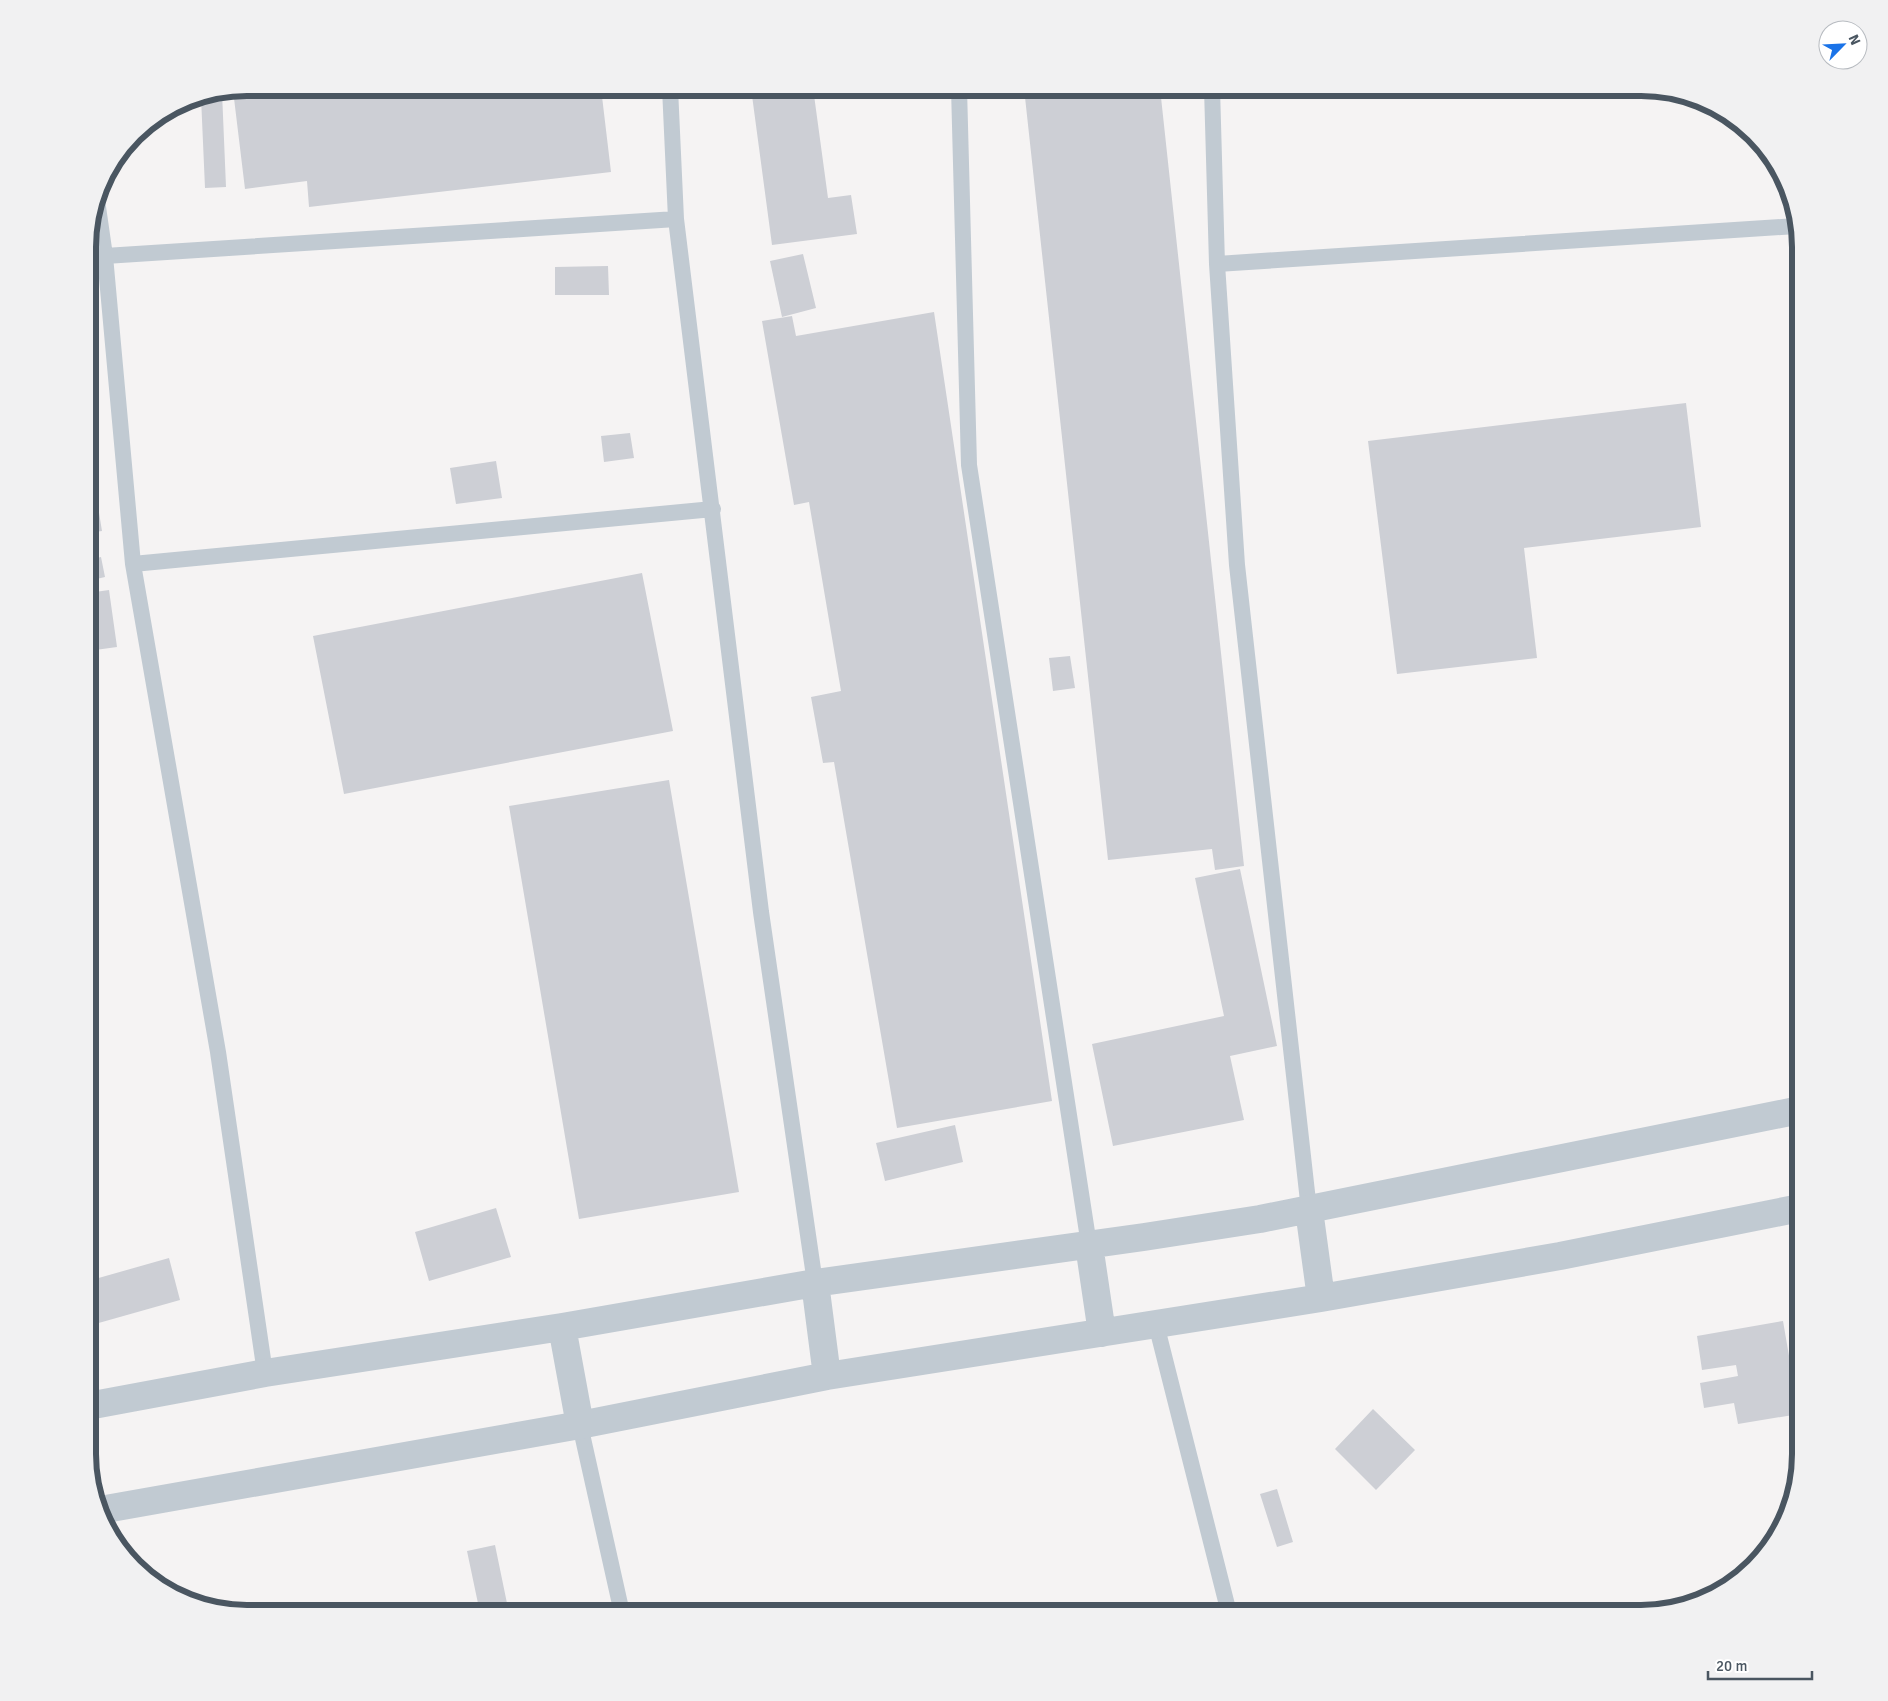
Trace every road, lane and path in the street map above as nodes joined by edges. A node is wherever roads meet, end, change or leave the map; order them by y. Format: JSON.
{"nodes":[{"id":1,"x":670,"y":96,"type":"edge"},
{"id":2,"x":960,"y":96,"type":"edge"},
{"id":3,"x":1212,"y":96,"type":"edge"},
{"id":4,"x":100,"y":215,"type":"edge"},
{"id":5,"x":676,"y":219,"type":"junction"},
{"id":6,"x":1790,"y":226,"type":"edge"},
{"id":7,"x":105,"y":256,"type":"junction"},
{"id":8,"x":1217,"y":264,"type":"junction"},
{"id":9,"x":713,"y":508,"type":"junction"},
{"id":10,"x":133,"y":564,"type":"junction"},
{"id":11,"x":1792,"y":1112,"type":"edge"},
{"id":12,"x":1309,"y":1210,"type":"junction"},
{"id":13,"x":1792,"y":1210,"type":"edge"},
{"id":14,"x":1089,"y":1245,"type":"junction"},
{"id":15,"x":815,"y":1282,"type":"junction"},
{"id":16,"x":1321,"y":1298,"type":"junction"},
{"id":17,"x":1156,"y":1324,"type":"junction"},
{"id":18,"x":562,"y":1327,"type":"junction"},
{"id":19,"x":1102,"y":1333,"type":"junction"},
{"id":20,"x":265,"y":1373,"type":"junction"},
{"id":21,"x":827,"y":1376,"type":"junction"},
{"id":22,"x":97,"y":1404,"type":"edge"},
{"id":23,"x":580,"y":1425,"type":"junction"},
{"id":24,"x":107,"y":1509,"type":"edge"},
{"id":25,"x":620,"y":1605,"type":"edge"},
{"id":26,"x":1227,"y":1605,"type":"edge"}],
"edges":[{"from":1,"to":5,"type":"lane"},
{"from":2,"to":14,"type":"lane"},
{"from":3,"to":8,"type":"lane"},
{"from":4,"to":7,"type":"lane"},
{"from":5,"to":7,"type":"lane"},
{"from":5,"to":9,"type":"lane"},
{"from":6,"to":8,"type":"lane"},
{"from":7,"to":10,"type":"lane"},
{"from":8,"to":12,"type":"lane"},
{"from":9,"to":10,"type":"lane"},
{"from":9,"to":15,"type":"lane"},
{"from":10,"to":20,"type":"lane"},
{"from":11,"to":12,"type":"street"},
{"from":12,"to":14,"type":"street"},
{"from":12,"to":16,"type":"street"},
{"from":13,"to":16,"type":"street"},
{"from":14,"to":15,"type":"street"},
{"from":14,"to":19,"type":"street"},
{"from":15,"to":18,"type":"street"},
{"from":15,"to":21,"type":"street"},
{"from":16,"to":17,"type":"street"},
{"from":17,"to":19,"type":"street"},
{"from":17,"to":26,"type":"lane"},
{"from":18,"to":20,"type":"street"},
{"from":18,"to":23,"type":"street"},
{"from":19,"to":21,"type":"street"},
{"from":20,"to":22,"type":"street"},
{"from":21,"to":23,"type":"street"},
{"from":23,"to":24,"type":"street"},
{"from":23,"to":25,"type":"lane"}]}
